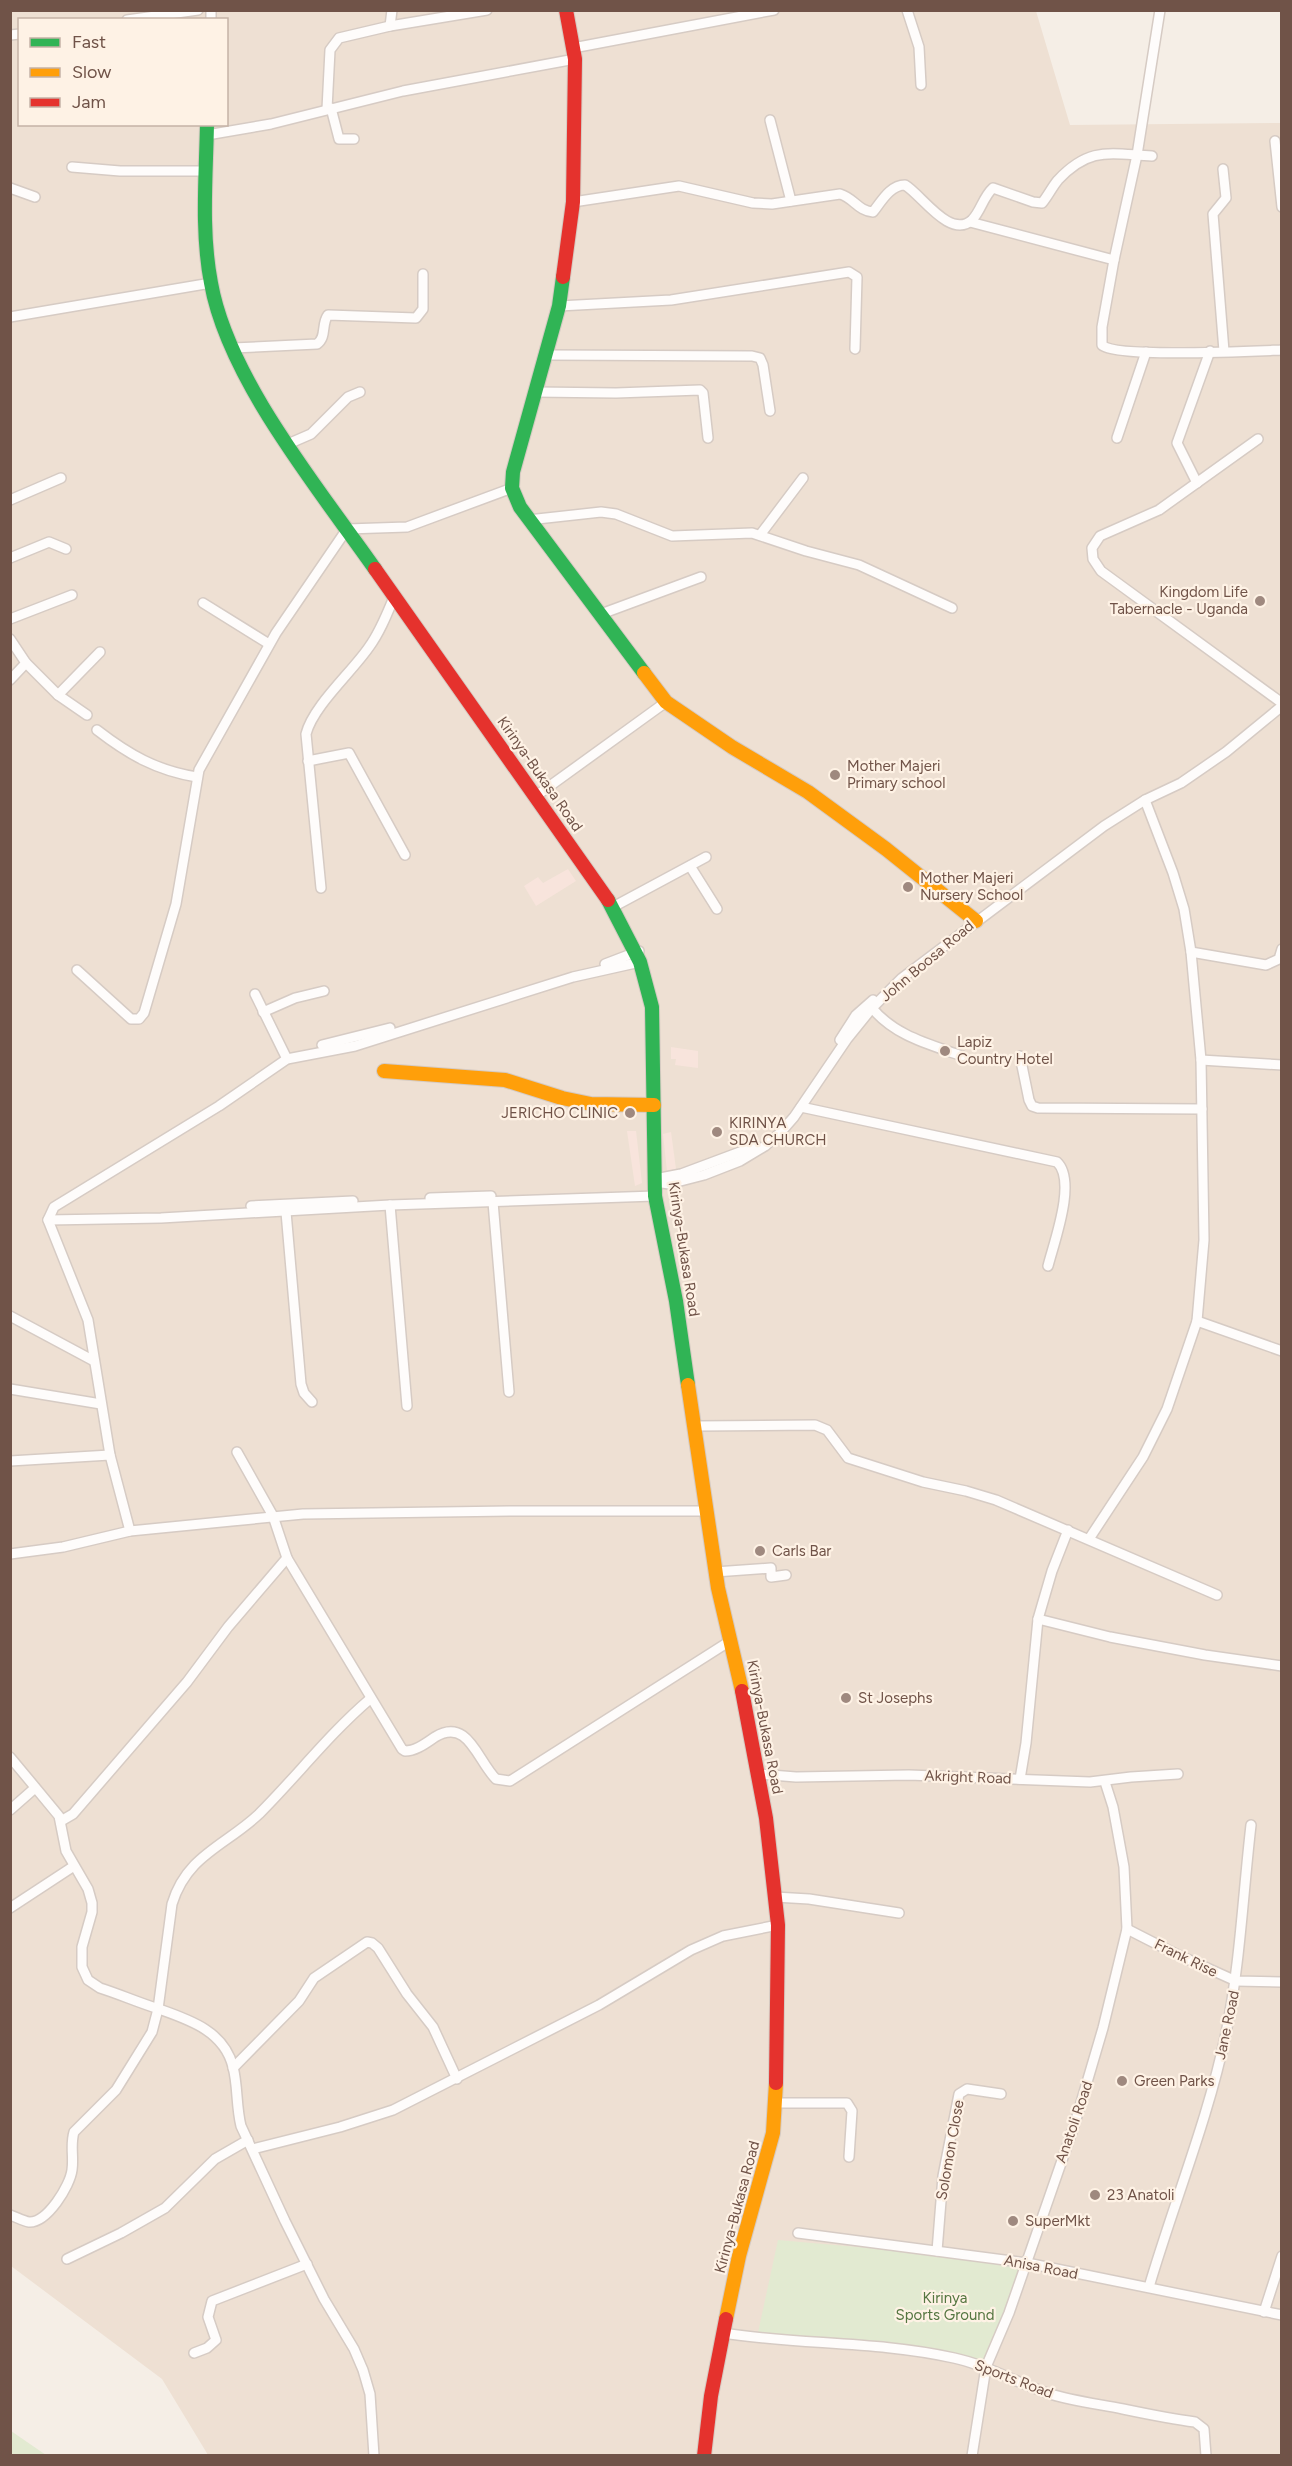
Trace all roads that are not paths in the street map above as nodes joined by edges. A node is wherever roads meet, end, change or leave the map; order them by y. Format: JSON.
{"nodes":[{"id":1,"x":198,"y":10,"type":"edge"},
{"id":2,"x":392,"y":10,"type":"edge"},
{"id":3,"x":487,"y":10,"type":"edge"},
{"id":4,"x":566,"y":10,"type":"edge"},
{"id":5,"x":774,"y":10,"type":"edge"},
{"id":6,"x":907,"y":10,"type":"edge"},
{"id":7,"x":1160,"y":10,"type":"edge"},
{"id":8,"x":141,"y":18,"type":"edge"},
{"id":9,"x":390,"y":26,"type":"junction"},
{"id":10,"x":574,"y":53,"type":"junction"},
{"id":11,"x":921,"y":85,"type":"dead end"},
{"id":12,"x":329,"y":108,"type":"junction"},
{"id":13,"x":770,"y":120,"type":"dead end"},
{"id":14,"x":207,"y":130,"type":"edge"},
{"id":15,"x":354,"y":140,"type":"dead end"},
{"id":16,"x":1275,"y":141,"type":"dead end"},
{"id":17,"x":1137,"y":155,"type":"junction"},
{"id":18,"x":1152,"y":156,"type":"dead end"},
{"id":19,"x":72,"y":167,"type":"dead end"},
{"id":20,"x":1223,"y":169,"type":"dead end"},
{"id":21,"x":207,"y":171,"type":"junction"},
{"id":22,"x":10,"y":188,"type":"edge"},
{"id":23,"x":35,"y":197,"type":"dead end"},
{"id":24,"x":791,"y":201,"type":"junction"},
{"id":25,"x":573,"y":202,"type":"junction"},
{"id":26,"x":1281,"y":207,"type":"edge"},
{"id":27,"x":969,"y":222,"type":"junction"},
{"id":28,"x":1114,"y":260,"type":"junction"},
{"id":29,"x":423,"y":274,"type":"dead end"},
{"id":30,"x":211,"y":283,"type":"junction"},
{"id":31,"x":559,"y":306,"type":"junction"},
{"id":32,"x":10,"y":317,"type":"edge"},
{"id":33,"x":233,"y":348,"type":"junction"},
{"id":34,"x":855,"y":350,"type":"dead end"},
{"id":35,"x":1281,"y":350,"type":"edge"},
{"id":36,"x":1210,"y":351,"type":"junction"},
{"id":37,"x":1224,"y":351,"type":"junction"},
{"id":38,"x":1146,"y":352,"type":"junction"},
{"id":39,"x":546,"y":355,"type":"junction"},
{"id":40,"x":360,"y":392,"type":"dead end"},
{"id":41,"x":535,"y":392,"type":"junction"},
{"id":42,"x":770,"y":411,"type":"dead end"},
{"id":43,"x":708,"y":438,"type":"dead end"},
{"id":44,"x":1117,"y":438,"type":"dead end"},
{"id":45,"x":1258,"y":439,"type":"dead end"},
{"id":46,"x":288,"y":444,"type":"junction"},
{"id":47,"x":61,"y":478,"type":"dead end"},
{"id":48,"x":803,"y":478,"type":"dead end"},
{"id":49,"x":1197,"y":483,"type":"junction"},
{"id":50,"x":512,"y":488,"type":"junction"},
{"id":51,"x":10,"y":500,"type":"edge"},
{"id":52,"x":528,"y":519,"type":"junction"},
{"id":53,"x":347,"y":529,"type":"junction"},
{"id":54,"x":760,"y":535,"type":"junction"},
{"id":55,"x":66,"y":549,"type":"dead end"},
{"id":56,"x":10,"y":558,"type":"edge"},
{"id":57,"x":701,"y":577,"type":"dead end"},
{"id":58,"x":72,"y":595,"type":"dead end"},
{"id":59,"x":394,"y":597,"type":"junction"},
{"id":60,"x":203,"y":603,"type":"dead end"},
{"id":61,"x":952,"y":608,"type":"dead end"},
{"id":62,"x":601,"y":614,"type":"junction"},
{"id":63,"x":10,"y":619,"type":"edge"},
{"id":64,"x":10,"y":639,"type":"edge"},
{"id":65,"x":269,"y":644,"type":"junction"},
{"id":66,"x":100,"y":651,"type":"dead end"},
{"id":67,"x":26,"y":663,"type":"junction"},
{"id":68,"x":10,"y":680,"type":"edge"},
{"id":69,"x":58,"y":694,"type":"junction"},
{"id":70,"x":666,"y":702,"type":"junction"},
{"id":71,"x":1281,"y":704,"type":"edge"},
{"id":72,"x":87,"y":715,"type":"dead end"},
{"id":73,"x":97,"y":730,"type":"dead end"},
{"id":74,"x":308,"y":761,"type":"junction"},
{"id":75,"x":197,"y":777,"type":"junction"},
{"id":76,"x":536,"y":796,"type":"junction"},
{"id":77,"x":1145,"y":800,"type":"junction"},
{"id":78,"x":405,"y":855,"type":"dead end"},
{"id":79,"x":706,"y":857,"type":"dead end"},
{"id":80,"x":690,"y":866,"type":"junction"},
{"id":81,"x":1025,"y":878,"type":"dead end"},
{"id":82,"x":321,"y":888,"type":"dead end"},
{"id":83,"x":613,"y":907,"type":"junction"},
{"id":84,"x":717,"y":909,"type":"dead end"},
{"id":85,"x":976,"y":921,"type":"junction"},
{"id":86,"x":1281,"y":949,"type":"edge"},
{"id":87,"x":1191,"y":951,"type":"junction"},
{"id":88,"x":640,"y":956,"type":"junction"},
{"id":89,"x":77,"y":970,"type":"dead end"},
{"id":90,"x":324,"y":991,"type":"dead end"},
{"id":91,"x":255,"y":994,"type":"dead end"},
{"id":92,"x":872,"y":1008,"type":"junction"},
{"id":93,"x":263,"y":1012,"type":"junction"},
{"id":94,"x":294,"y":1050,"type":"dead end"},
{"id":95,"x":962,"y":1056,"type":"dead end"},
{"id":96,"x":1020,"y":1056,"type":"dead end"},
{"id":97,"x":287,"y":1059,"type":"junction"},
{"id":98,"x":1201,"y":1060,"type":"junction"},
{"id":99,"x":1281,"y":1065,"type":"edge"},
{"id":100,"x":384,"y":1071,"type":"dead end"},
{"id":101,"x":654,"y":1105,"type":"junction"},
{"id":102,"x":801,"y":1107,"type":"junction"},
{"id":103,"x":1202,"y":1109,"type":"junction"},
{"id":104,"x":655,"y":1187,"type":"junction"},
{"id":105,"x":493,"y":1202,"type":"junction"},
{"id":106,"x":390,"y":1205,"type":"junction"},
{"id":107,"x":251,"y":1206,"type":"dead end"},
{"id":108,"x":286,"y":1212,"type":"junction"},
{"id":109,"x":48,"y":1220,"type":"junction"},
{"id":110,"x":1048,"y":1266,"type":"dead end"},
{"id":111,"x":10,"y":1316,"type":"edge"},
{"id":112,"x":1197,"y":1321,"type":"junction"},
{"id":113,"x":1281,"y":1351,"type":"edge"},
{"id":114,"x":94,"y":1361,"type":"junction"},
{"id":115,"x":10,"y":1389,"type":"edge"},
{"id":116,"x":508,"y":1392,"type":"dead end"},
{"id":117,"x":312,"y":1402,"type":"dead end"},
{"id":118,"x":101,"y":1404,"type":"junction"},
{"id":119,"x":406,"y":1406,"type":"dead end"},
{"id":120,"x":695,"y":1426,"type":"junction"},
{"id":121,"x":237,"y":1452,"type":"dead end"},
{"id":122,"x":110,"y":1455,"type":"junction"},
{"id":123,"x":10,"y":1461,"type":"edge"},
{"id":124,"x":705,"y":1511,"type":"junction"},
{"id":125,"x":273,"y":1516,"type":"junction"},
{"id":126,"x":1068,"y":1530,"type":"junction"},
{"id":127,"x":130,"y":1531,"type":"junction"},
{"id":128,"x":1089,"y":1539,"type":"junction"},
{"id":129,"x":10,"y":1554,"type":"edge"},
{"id":130,"x":287,"y":1558,"type":"junction"},
{"id":131,"x":715,"y":1572,"type":"junction"},
{"id":132,"x":786,"y":1575,"type":"dead end"},
{"id":133,"x":1217,"y":1595,"type":"dead end"},
{"id":134,"x":1038,"y":1618,"type":"junction"},
{"id":135,"x":730,"y":1641,"type":"junction"},
{"id":136,"x":1281,"y":1666,"type":"edge"},
{"id":137,"x":370,"y":1699,"type":"junction"},
{"id":138,"x":10,"y":1757,"type":"edge"},
{"id":139,"x":758,"y":1774,"type":"junction"},
{"id":140,"x":1178,"y":1774,"type":"dead end"},
{"id":141,"x":1020,"y":1779,"type":"junction"},
{"id":142,"x":1105,"y":1782,"type":"junction"},
{"id":143,"x":35,"y":1788,"type":"junction"},
{"id":144,"x":10,"y":1810,"type":"edge"},
{"id":145,"x":61,"y":1821,"type":"junction"},
{"id":146,"x":1251,"y":1825,"type":"dead end"},
{"id":147,"x":74,"y":1866,"type":"junction"},
{"id":148,"x":775,"y":1897,"type":"junction"},
{"id":149,"x":10,"y":1908,"type":"edge"},
{"id":150,"x":899,"y":1913,"type":"dead end"},
{"id":151,"x":778,"y":1924,"type":"junction"},
{"id":152,"x":1127,"y":1929,"type":"junction"},
{"id":153,"x":1236,"y":1982,"type":"junction"},
{"id":154,"x":1281,"y":1982,"type":"edge"},
{"id":155,"x":158,"y":2009,"type":"junction"},
{"id":156,"x":233,"y":2068,"type":"junction"},
{"id":157,"x":457,"y":2079,"type":"junction"},
{"id":158,"x":1001,"y":2094,"type":"dead end"},
{"id":159,"x":776,"y":2103,"type":"junction"},
{"id":160,"x":250,"y":2144,"type":"junction"},
{"id":161,"x":849,"y":2157,"type":"dead end"},
{"id":162,"x":10,"y":2215,"type":"edge"},
{"id":163,"x":798,"y":2232,"type":"dead end"},
{"id":164,"x":937,"y":2251,"type":"junction"},
{"id":165,"x":1281,"y":2256,"type":"edge"},
{"id":166,"x":67,"y":2259,"type":"dead end"},
{"id":167,"x":1027,"y":2263,"type":"junction"},
{"id":168,"x":307,"y":2264,"type":"junction"},
{"id":169,"x":1149,"y":2287,"type":"junction"},
{"id":170,"x":1264,"y":2313,"type":"junction"},
{"id":171,"x":1281,"y":2315,"type":"edge"},
{"id":172,"x":723,"y":2333,"type":"junction"},
{"id":173,"x":194,"y":2353,"type":"dead end"},
{"id":174,"x":986,"y":2367,"type":"junction"},
{"id":175,"x":374,"y":2456,"type":"edge"},
{"id":176,"x":704,"y":2456,"type":"edge"},
{"id":177,"x":972,"y":2456,"type":"edge"},
{"id":178,"x":1206,"y":2456,"type":"edge"}],
"edges":[{"from":1,"to":8,"type":"street"},
{"from":2,"to":9,"type":"street"},
{"from":3,"to":9,"type":"street"},
{"from":4,"to":10,"type":"street"},
{"from":5,"to":10,"type":"street"},
{"from":6,"to":11,"type":"street"},
{"from":7,"to":17,"type":"street"},
{"from":9,"to":12,"type":"street"},
{"from":10,"to":12,"type":"street"},
{"from":10,"to":25,"type":"street"},
{"from":12,"to":14,"type":"street"},
{"from":12,"to":15,"type":"street"},
{"from":13,"to":24,"type":"street"},
{"from":14,"to":21,"type":"street","name":"Kirinya-Bukasa Road"},
{"from":16,"to":26,"type":"street"},
{"from":17,"to":18,"type":"street"},
{"from":17,"to":27,"type":"street"},
{"from":17,"to":28,"type":"street"},
{"from":19,"to":21,"type":"street"},
{"from":20,"to":37,"type":"street"},
{"from":21,"to":30,"type":"street","name":"Kirinya-Bukasa Road"},
{"from":22,"to":23,"type":"street"},
{"from":24,"to":25,"type":"street"},
{"from":24,"to":27,"type":"street"},
{"from":25,"to":31,"type":"street"},
{"from":27,"to":28,"type":"street"},
{"from":28,"to":38,"type":"street"},
{"from":29,"to":33,"type":"street"},
{"from":30,"to":32,"type":"street"},
{"from":30,"to":33,"type":"street","name":"Kirinya-Bukasa Road"},
{"from":31,"to":34,"type":"street"},
{"from":31,"to":39,"type":"street"},
{"from":33,"to":46,"type":"street","name":"Kirinya-Bukasa Road"},
{"from":35,"to":37,"type":"street"},
{"from":36,"to":37,"type":"street"},
{"from":36,"to":38,"type":"street"},
{"from":36,"to":49,"type":"street"},
{"from":38,"to":44,"type":"street"},
{"from":39,"to":41,"type":"street"},
{"from":39,"to":42,"type":"street"},
{"from":40,"to":46,"type":"street"},
{"from":41,"to":43,"type":"street"},
{"from":41,"to":50,"type":"street"},
{"from":45,"to":49,"type":"street"},
{"from":46,"to":53,"type":"street","name":"Kirinya-Bukasa Road"},
{"from":47,"to":51,"type":"street"},
{"from":48,"to":54,"type":"street"},
{"from":49,"to":71,"type":"street"},
{"from":50,"to":52,"type":"street"},
{"from":50,"to":53,"type":"street"},
{"from":52,"to":54,"type":"street"},
{"from":52,"to":62,"type":"street"},
{"from":53,"to":59,"type":"street","name":"Kirinya-Bukasa Road"},
{"from":53,"to":65,"type":"street"},
{"from":54,"to":61,"type":"street"},
{"from":55,"to":56,"type":"street"},
{"from":57,"to":62,"type":"street"},
{"from":58,"to":63,"type":"street"},
{"from":59,"to":74,"type":"street"},
{"from":59,"to":76,"type":"street","name":"Kirinya-Bukasa Road"},
{"from":60,"to":65,"type":"street"},
{"from":62,"to":70,"type":"street"},
{"from":64,"to":67,"type":"street"},
{"from":65,"to":75,"type":"street"},
{"from":66,"to":69,"type":"street"},
{"from":67,"to":68,"type":"street"},
{"from":67,"to":69,"type":"street"},
{"from":69,"to":72,"type":"street"},
{"from":70,"to":76,"type":"street"},
{"from":70,"to":85,"type":"street"},
{"from":71,"to":77,"type":"street","name":"John Boosa Road"},
{"from":73,"to":75,"type":"street"},
{"from":74,"to":78,"type":"street"},
{"from":74,"to":82,"type":"street"},
{"from":75,"to":89,"type":"street"},
{"from":76,"to":83,"type":"street","name":"Kirinya-Bukasa Road"},
{"from":77,"to":85,"type":"street","name":"John Boosa Road"},
{"from":77,"to":87,"type":"street"},
{"from":79,"to":80,"type":"street"},
{"from":80,"to":83,"type":"street"},
{"from":80,"to":84,"type":"street"},
{"from":81,"to":104,"type":"street","name":"John Boosa Road"},
{"from":83,"to":88,"type":"street","name":"Kirinya-Bukasa Road"},
{"from":85,"to":92,"type":"street","name":"John Boosa Road"},
{"from":86,"to":87,"type":"street"},
{"from":87,"to":98,"type":"street"},
{"from":88,"to":94,"type":"street"},
{"from":88,"to":97,"type":"street"},
{"from":88,"to":101,"type":"street","name":"Kirinya-Bukasa Road"},
{"from":90,"to":93,"type":"street"},
{"from":91,"to":93,"type":"street"},
{"from":92,"to":95,"type":"street"},
{"from":92,"to":102,"type":"street","name":"John Boosa Road"},
{"from":93,"to":97,"type":"street"},
{"from":96,"to":103,"type":"street"},
{"from":97,"to":109,"type":"street"},
{"from":98,"to":99,"type":"street"},
{"from":98,"to":103,"type":"street"},
{"from":100,"to":101,"type":"street"},
{"from":101,"to":104,"type":"street","name":"Kirinya-Bukasa Road"},
{"from":102,"to":104,"type":"street","name":"John Boosa Road"},
{"from":102,"to":110,"type":"street"},
{"from":103,"to":112,"type":"street"},
{"from":104,"to":105,"type":"street"},
{"from":104,"to":107,"type":"street"},
{"from":104,"to":120,"type":"street","name":"Kirinya-Bukasa Road"},
{"from":105,"to":106,"type":"street"},
{"from":105,"to":116,"type":"street"},
{"from":106,"to":108,"type":"street"},
{"from":106,"to":119,"type":"street"},
{"from":108,"to":109,"type":"street"},
{"from":108,"to":117,"type":"street"},
{"from":109,"to":114,"type":"street"},
{"from":111,"to":114,"type":"street"},
{"from":112,"to":113,"type":"street"},
{"from":112,"to":128,"type":"street"},
{"from":114,"to":118,"type":"street"},
{"from":115,"to":118,"type":"street"},
{"from":118,"to":122,"type":"street"},
{"from":120,"to":124,"type":"street","name":"Kirinya-Bukasa Road"},
{"from":120,"to":126,"type":"street"},
{"from":121,"to":125,"type":"street"},
{"from":122,"to":123,"type":"street"},
{"from":122,"to":127,"type":"street"},
{"from":124,"to":125,"type":"street"},
{"from":124,"to":131,"type":"street","name":"Kirinya-Bukasa Road"},
{"from":125,"to":127,"type":"street"},
{"from":125,"to":130,"type":"street"},
{"from":126,"to":128,"type":"street"},
{"from":126,"to":134,"type":"street"},
{"from":127,"to":129,"type":"street"},
{"from":128,"to":133,"type":"street"},
{"from":130,"to":137,"type":"street"},
{"from":130,"to":145,"type":"street"},
{"from":131,"to":132,"type":"street"},
{"from":131,"to":135,"type":"street","name":"Kirinya-Bukasa Road"},
{"from":134,"to":136,"type":"street"},
{"from":134,"to":141,"type":"street"},
{"from":135,"to":137,"type":"street"},
{"from":135,"to":139,"type":"street","name":"Kirinya-Bukasa Road"},
{"from":137,"to":155,"type":"street"},
{"from":138,"to":143,"type":"street"},
{"from":139,"to":141,"type":"street","name":"Akright Road"},
{"from":139,"to":148,"type":"street","name":"Kirinya-Bukasa Road"},
{"from":140,"to":142,"type":"street","name":"Akright Road"},
{"from":141,"to":142,"type":"street","name":"Akright Road"},
{"from":142,"to":152,"type":"street","name":"Anatoli Road"},
{"from":143,"to":144,"type":"street"},
{"from":143,"to":145,"type":"street"},
{"from":145,"to":147,"type":"street"},
{"from":146,"to":153,"type":"street","name":"Jane Road"},
{"from":147,"to":149,"type":"street"},
{"from":147,"to":155,"type":"street"},
{"from":148,"to":150,"type":"street"},
{"from":148,"to":151,"type":"street","name":"Kirinya-Bukasa Road"},
{"from":151,"to":157,"type":"street"},
{"from":151,"to":159,"type":"street","name":"Kirinya-Bukasa Road"},
{"from":152,"to":153,"type":"street","name":"Frank Rise"},
{"from":152,"to":167,"type":"street","name":"Anatoli Road"},
{"from":153,"to":154,"type":"street","name":"Frank Rise"},
{"from":153,"to":169,"type":"street","name":"Jane Road"},
{"from":155,"to":156,"type":"street"},
{"from":155,"to":162,"type":"street"},
{"from":156,"to":157,"type":"street"},
{"from":156,"to":160,"type":"street"},
{"from":157,"to":160,"type":"street"},
{"from":158,"to":164,"type":"street","name":"Solomon Close"},
{"from":159,"to":161,"type":"street"},
{"from":159,"to":172,"type":"street","name":"Kirinya-Bukasa Road"},
{"from":160,"to":166,"type":"street"},
{"from":160,"to":168,"type":"street"},
{"from":163,"to":164,"type":"street","name":"Anisa Road"},
{"from":164,"to":167,"type":"street","name":"Anisa Road"},
{"from":165,"to":170,"type":"street"},
{"from":167,"to":169,"type":"street","name":"Anisa Road"},
{"from":167,"to":174,"type":"street","name":"Anatoli Road"},
{"from":168,"to":173,"type":"street"},
{"from":168,"to":175,"type":"street"},
{"from":169,"to":170,"type":"street","name":"Anisa Road"},
{"from":170,"to":171,"type":"street","name":"Anisa Road"},
{"from":172,"to":174,"type":"street","name":"Sports Road"},
{"from":172,"to":176,"type":"street","name":"Kirinya-Bukasa Road"},
{"from":174,"to":177,"type":"street","name":"Anatoli Road"},
{"from":174,"to":178,"type":"street","name":"Sports Road"}]}
